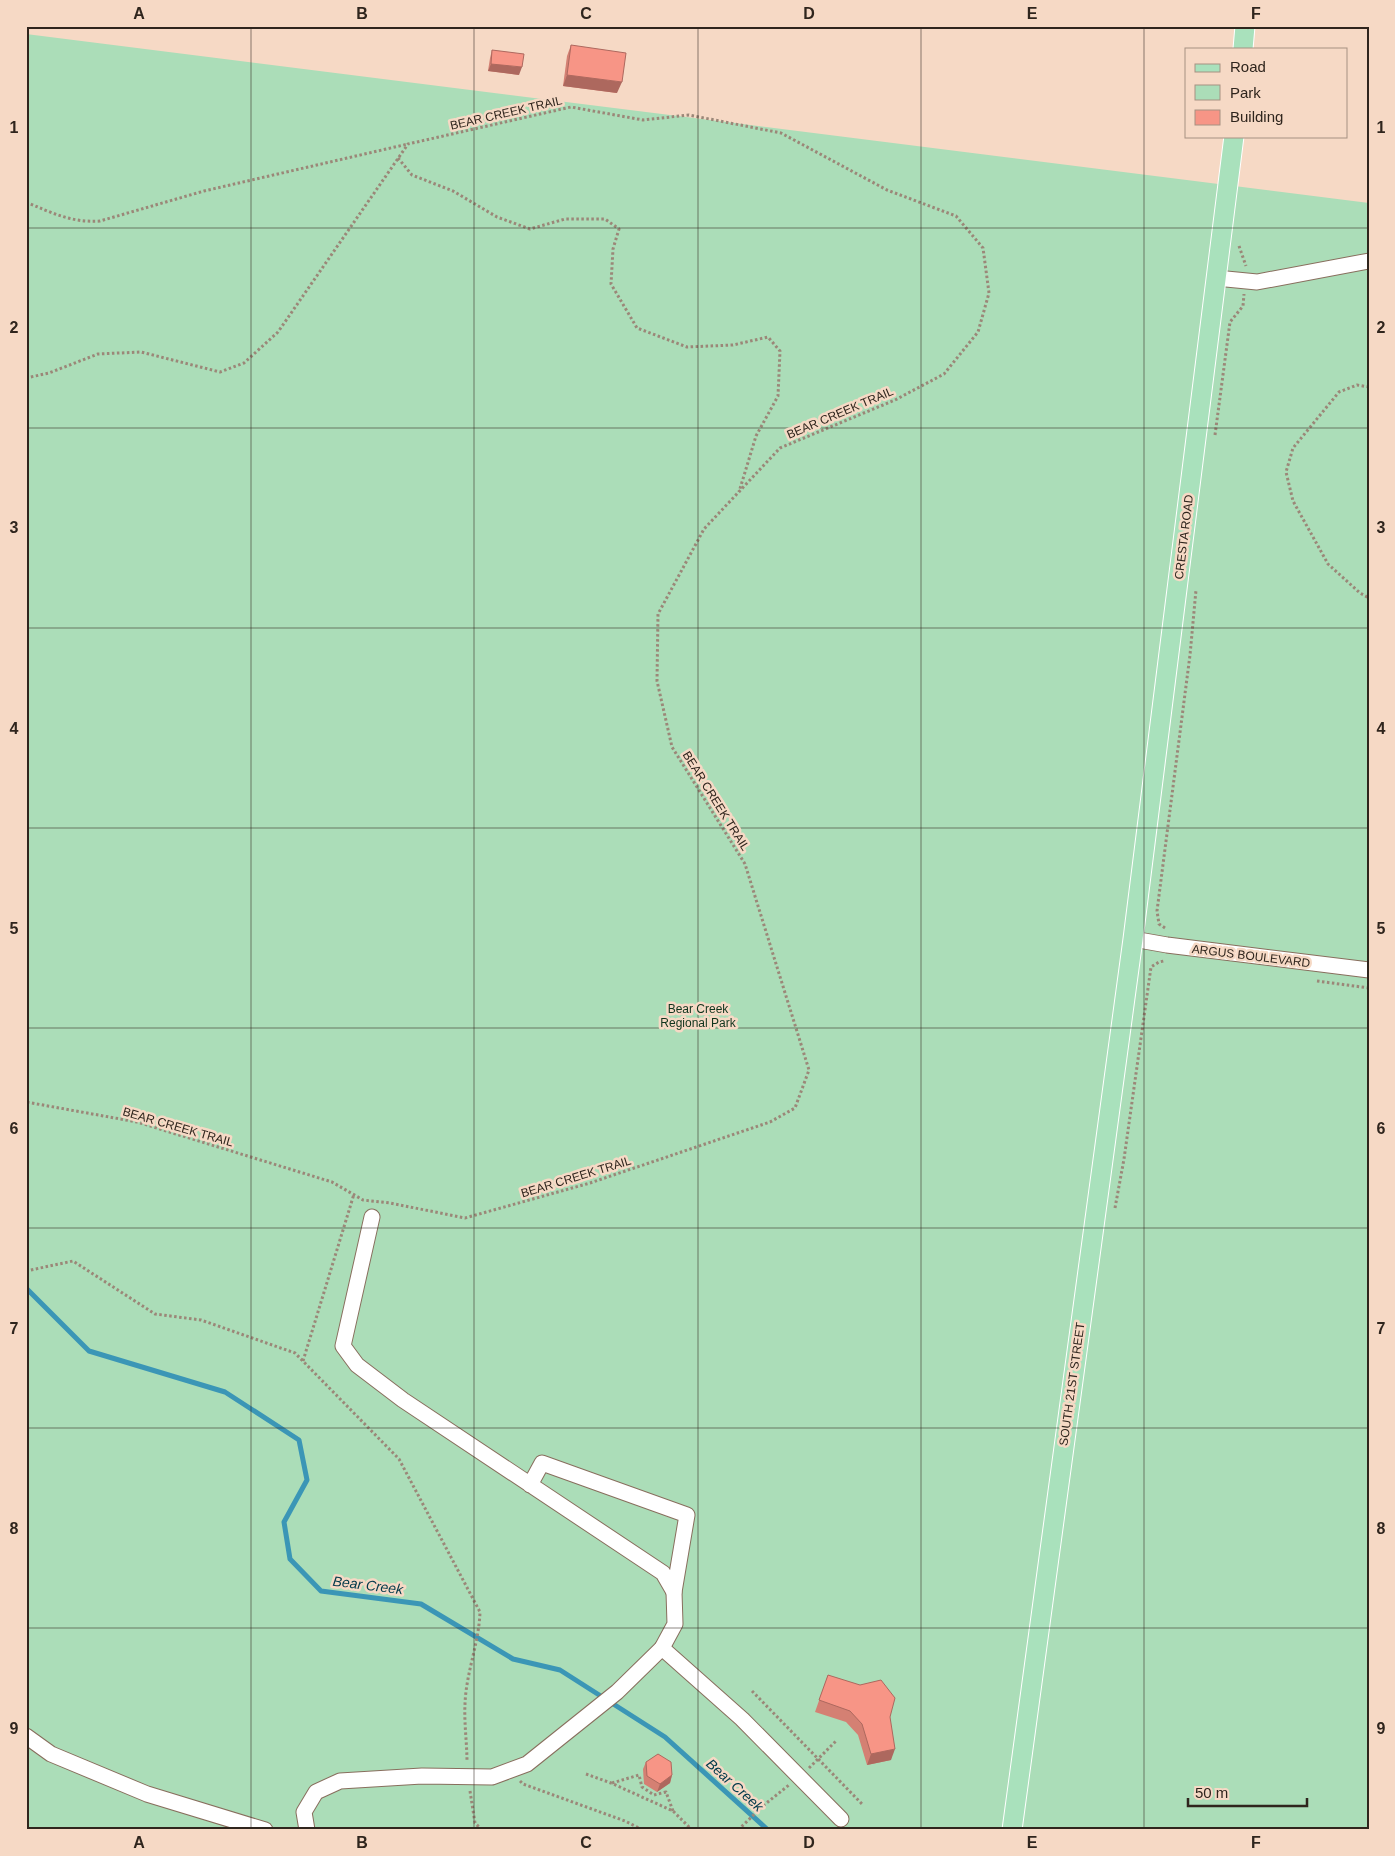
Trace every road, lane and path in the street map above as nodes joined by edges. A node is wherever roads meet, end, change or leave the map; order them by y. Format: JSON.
{"nodes":[{"id":1,"x":1245,"y":26,"type":"edge"},
{"id":2,"x":1243,"y":48,"type":"edge"},
{"id":3,"x":1234,"y":138,"type":"edge"},
{"id":4,"x":408,"y":144,"type":"junction"},
{"id":5,"x":398,"y":158,"type":"junction"},
{"id":6,"x":26,"y":202,"type":"edge"},
{"id":7,"x":1240,"y":238,"type":"dead end"},
{"id":8,"x":1369,"y":261,"type":"edge"},
{"id":9,"x":1216,"y":278,"type":"junction"},
{"id":10,"x":1245,"y":280,"type":"junction"},
{"id":11,"x":26,"y":378,"type":"edge"},
{"id":12,"x":1369,"y":387,"type":"edge"},
{"id":13,"x":1215,"y":440,"type":"dead end"},
{"id":14,"x":739,"y":492,"type":"junction"},
{"id":15,"x":1196,"y":587,"type":"dead end"},
{"id":16,"x":1369,"y":598,"type":"edge"},
{"id":17,"x":1168,"y":930,"type":"dead end"},
{"id":18,"x":1133,"y":939,"type":"junction"},
{"id":19,"x":1165,"y":960,"type":"dead end"},
{"id":20,"x":1369,"y":970,"type":"edge"},
{"id":21,"x":1310,"y":980,"type":"dead end"},
{"id":22,"x":1369,"y":988,"type":"edge"},
{"id":23,"x":26,"y":1102,"type":"edge"},
{"id":24,"x":354,"y":1194,"type":"junction"},
{"id":25,"x":1114,"y":1216,"type":"dead end"},
{"id":26,"x":372,"y":1217,"type":"dead end"},
{"id":27,"x":28,"y":1270,"type":"edge"},
{"id":28,"x":303,"y":1361,"type":"junction"},
{"id":29,"x":530,"y":1485,"type":"junction"},
{"id":30,"x":674,"y":1592,"type":"junction"},
{"id":31,"x":662,"y":1648,"type":"junction"},
{"id":32,"x":752,"y":1691,"type":"dead end"},
{"id":33,"x":26,"y":1736,"type":"edge"},
{"id":34,"x":508,"y":1770,"type":"junction"},
{"id":35,"x":586,"y":1774,"type":"dead end"},
{"id":36,"x":467,"y":1776,"type":"junction"},
{"id":37,"x":611,"y":1783,"type":"junction"},
{"id":38,"x":764,"y":1805,"type":"dead end"},
{"id":39,"x":863,"y":1805,"type":"dead end"},
{"id":40,"x":673,"y":1811,"type":"junction"},
{"id":41,"x":841,"y":1819,"type":"dead end"},
{"id":42,"x":264,"y":1830,"type":"edge"},
{"id":43,"x":307,"y":1830,"type":"edge"},
{"id":44,"x":482,"y":1830,"type":"edge"},
{"id":45,"x":643,"y":1830,"type":"edge"},
{"id":46,"x":692,"y":1830,"type":"edge"},
{"id":47,"x":738,"y":1830,"type":"edge"},
{"id":48,"x":1012,"y":1830,"type":"edge"}],
"edges":[{"from":1,"to":2,"type":"main road"},
{"from":3,"to":9,"type":"main road","name":"CRESTA ROAD"},
{"from":4,"to":5,"type":"path"},
{"from":4,"to":6,"type":"path","name":"BEAR CREEK TRAIL"},
{"from":4,"to":14,"type":"path","name":"BEAR CREEK TRAIL"},
{"from":5,"to":11,"type":"path"},
{"from":5,"to":14,"type":"path"},
{"from":7,"to":10,"type":"path"},
{"from":8,"to":10,"type":"street"},
{"from":9,"to":10,"type":"street"},
{"from":9,"to":18,"type":"main road","name":"CRESTA ROAD"},
{"from":10,"to":13,"type":"path"},
{"from":12,"to":16,"type":"path"},
{"from":14,"to":24,"type":"path","name":"BEAR CREEK TRAIL"},
{"from":15,"to":17,"type":"path"},
{"from":18,"to":20,"type":"street","name":"ARGUS BOULEVARD"},
{"from":18,"to":48,"type":"main road","name":"SOUTH 21ST STREET"},
{"from":19,"to":25,"type":"path"},
{"from":21,"to":22,"type":"path"},
{"from":23,"to":24,"type":"path","name":"BEAR CREEK TRAIL"},
{"from":24,"to":28,"type":"path"},
{"from":26,"to":29,"type":"street"},
{"from":27,"to":28,"type":"path"},
{"from":28,"to":36,"type":"path"},
{"from":29,"to":30,"type":"street"},
{"from":29,"to":30,"type":"street"},
{"from":30,"to":31,"type":"street"},
{"from":31,"to":34,"type":"street"},
{"from":31,"to":41,"type":"street"},
{"from":32,"to":39,"type":"path"},
{"from":33,"to":42,"type":"street"},
{"from":34,"to":36,"type":"street"},
{"from":34,"to":45,"type":"path"},
{"from":35,"to":37,"type":"path"},
{"from":36,"to":43,"type":"street"},
{"from":36,"to":44,"type":"path"},
{"from":37,"to":40,"type":"path"},
{"from":37,"to":40,"type":"path"},
{"from":38,"to":47,"type":"path"},
{"from":40,"to":46,"type":"path"}]}
